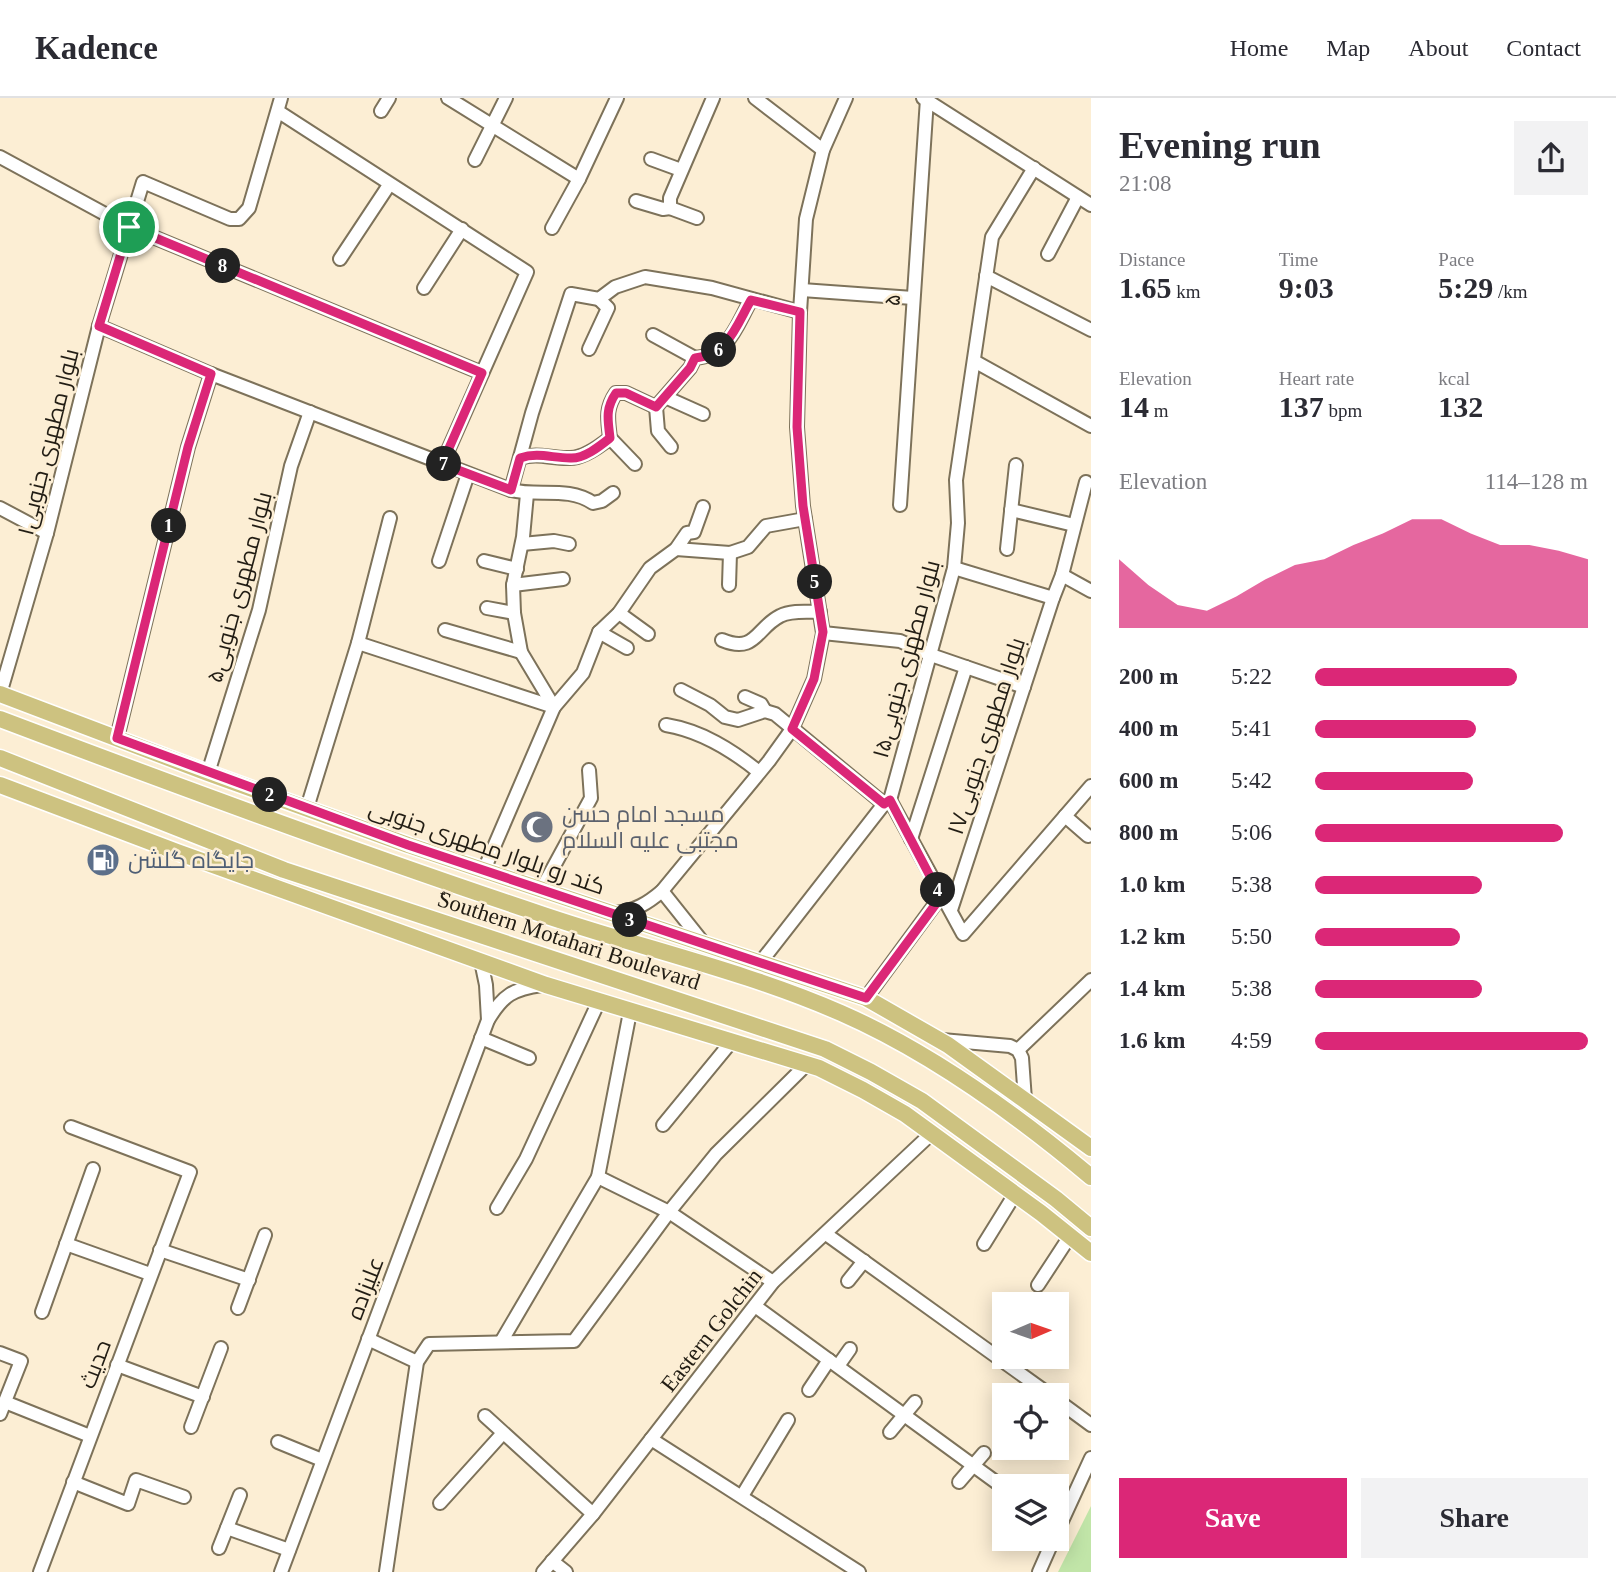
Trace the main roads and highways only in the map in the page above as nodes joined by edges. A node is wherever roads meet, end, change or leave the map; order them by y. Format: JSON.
{"nodes":[{"id":1,"x":0,"y":694,"type":"edge"},
{"id":2,"x":0,"y":719,"type":"edge"},
{"id":3,"x":0,"y":758,"type":"edge"},
{"id":4,"x":0,"y":785,"type":"edge"},
{"id":5,"x":284,"y":870,"type":"junction"},
{"id":6,"x":471,"y":890,"type":"junction"},
{"id":7,"x":541,"y":890,"type":"junction"},
{"id":8,"x":316,"y":901,"type":"junction"},
{"id":9,"x":812,"y":981,"type":"junction"},
{"id":10,"x":841,"y":1013,"type":"junction"},
{"id":11,"x":750,"y":1024,"type":"junction"},
{"id":12,"x":737,"y":1042,"type":"junction"},
{"id":13,"x":1091,"y":1148,"type":"edge"},
{"id":14,"x":1091,"y":1177,"type":"edge"},
{"id":15,"x":1091,"y":1228,"type":"edge"},
{"id":16,"x":1091,"y":1253,"type":"edge"}],
"edges":[{"from":1,"to":7,"type":"main road","name":"کند رو بلوار مطهری جنوبی"},
{"from":2,"to":6,"type":"main road","name":"ُSouthern Motahari Boulevard"},
{"from":3,"to":5,"type":"main road","name":"ُSouthern Motahari Boulevard"},
{"from":4,"to":8,"type":"main road"},
{"from":5,"to":8,"type":"main road"},
{"from":5,"to":11,"type":"main road","name":"ُSouthern Motahari Boulevard"},
{"from":6,"to":7,"type":"main road"},
{"from":6,"to":10,"type":"main road","name":"ُSouthern Motahari Boulevard"},
{"from":7,"to":9,"type":"main road","name":"کند رو بلوار مطهری جنوبی"},
{"from":8,"to":12,"type":"main road"},
{"from":9,"to":10,"type":"main road"},
{"from":9,"to":13,"type":"main road","name":"کند رو بلوار مطهری جنوبی"},
{"from":10,"to":14,"type":"main road","name":"ُSouthern Motahari Boulevard"},
{"from":11,"to":12,"type":"main road"},
{"from":11,"to":15,"type":"main road","name":"ُSouthern Motahari Boulevard"},
{"from":12,"to":16,"type":"main road"}]}
